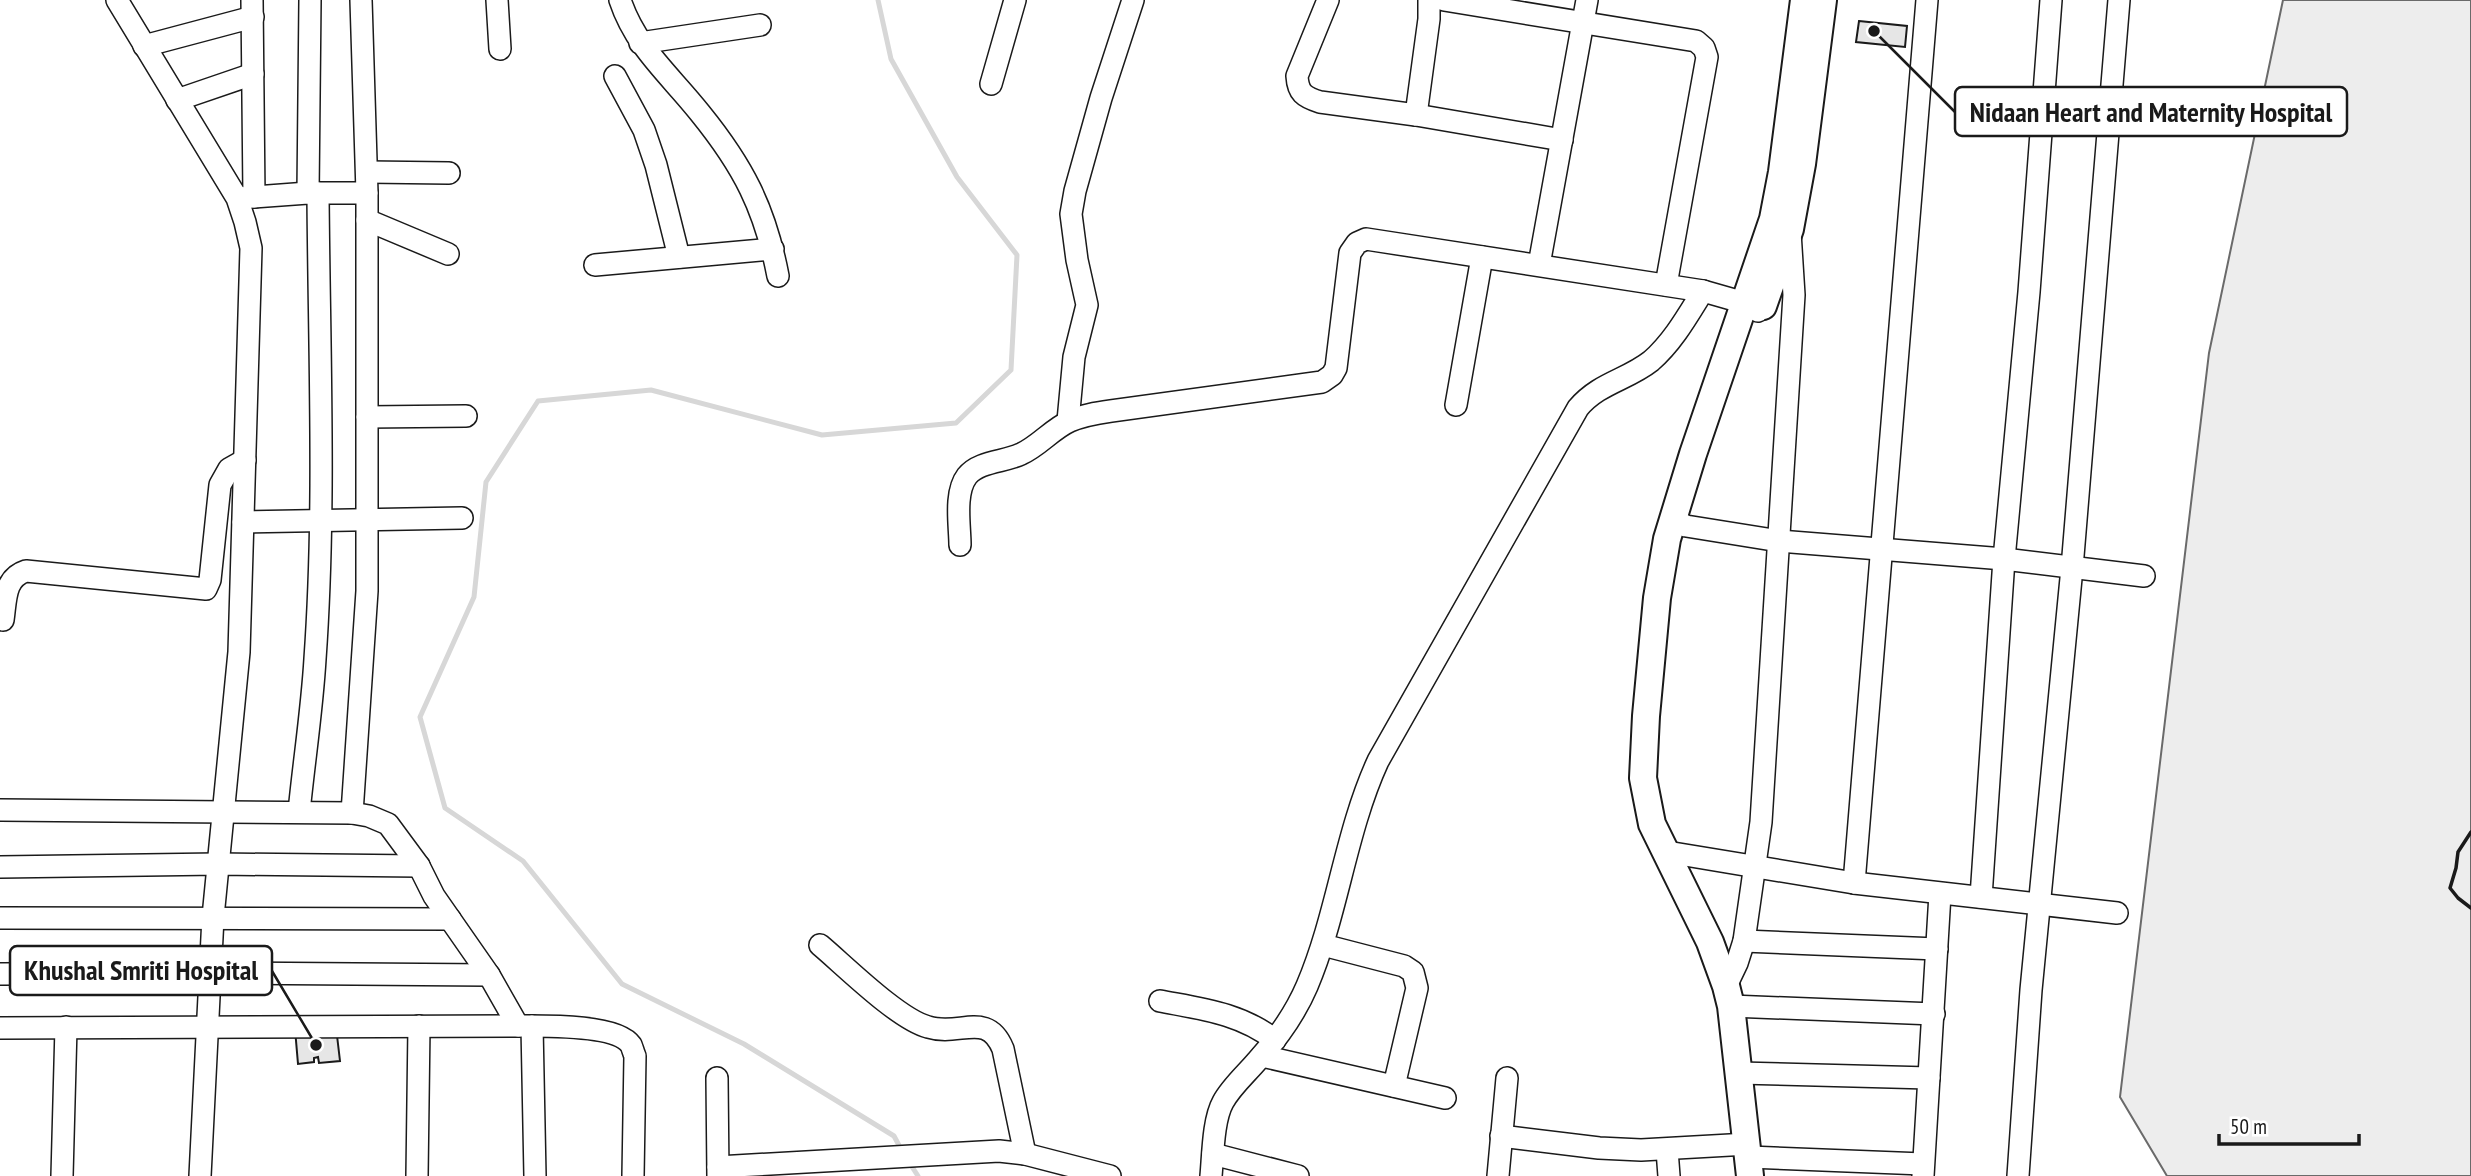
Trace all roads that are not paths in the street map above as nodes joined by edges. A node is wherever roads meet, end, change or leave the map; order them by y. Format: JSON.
{"nodes":[{"id":1,"x":117,"y":0,"type":"edge"},
{"id":2,"x":310,"y":0,"type":"edge"},
{"id":3,"x":361,"y":0,"type":"edge"},
{"id":4,"x":497,"y":0,"type":"edge"},
{"id":5,"x":620,"y":0,"type":"edge"},
{"id":6,"x":1015,"y":0,"type":"edge"},
{"id":7,"x":1133,"y":0,"type":"edge"},
{"id":8,"x":1328,"y":0,"type":"edge"},
{"id":9,"x":1429,"y":0,"type":"edge"},
{"id":10,"x":1444,"y":0,"type":"edge"},
{"id":11,"x":1587,"y":0,"type":"edge"},
{"id":12,"x":1804,"y":0,"type":"edge"},
{"id":13,"x":1823,"y":0,"type":"edge"},
{"id":14,"x":1927,"y":0,"type":"edge"},
{"id":15,"x":2051,"y":0,"type":"edge"},
{"id":16,"x":2119,"y":0,"type":"edge"},
{"id":17,"x":252,"y":9,"type":"edge"},
{"id":18,"x":1583,"y":22,"type":"junction"},
{"id":19,"x":760,"y":25,"type":"dead end"},
{"id":20,"x":640,"y":43,"type":"junction"},
{"id":21,"x":144,"y":46,"type":"junction"},
{"id":22,"x":500,"y":49,"type":"dead end"},
{"id":23,"x":253,"y":74,"type":"junction"},
{"id":24,"x":615,"y":76,"type":"dead end"},
{"id":25,"x":991,"y":84,"type":"dead end"},
{"id":26,"x":177,"y":100,"type":"junction"},
{"id":27,"x":1416,"y":114,"type":"junction"},
{"id":28,"x":1562,"y":140,"type":"junction"},
{"id":29,"x":449,"y":173,"type":"dead end"},
{"id":30,"x":367,"y":182,"type":"junction"},
{"id":31,"x":313,"y":193,"type":"junction"},
{"id":32,"x":245,"y":198,"type":"junction"},
{"id":33,"x":367,"y":220,"type":"junction"},
{"id":34,"x":1781,"y":224,"type":"junction"},
{"id":35,"x":773,"y":249,"type":"junction"},
{"id":36,"x":449,"y":254,"type":"dead end"},
{"id":37,"x":679,"y":257,"type":"junction"},
{"id":38,"x":1482,"y":257,"type":"junction"},
{"id":39,"x":596,"y":265,"type":"dead end"},
{"id":40,"x":1539,"y":265,"type":"junction"},
{"id":41,"x":778,"y":276,"type":"dead end"},
{"id":42,"x":1666,"y":285,"type":"junction"},
{"id":43,"x":1703,"y":291,"type":"junction"},
{"id":44,"x":1753,"y":308,"type":"junction"},
{"id":45,"x":1456,"y":405,"type":"dead end"},
{"id":46,"x":466,"y":416,"type":"dead end"},
{"id":47,"x":367,"y":417,"type":"junction"},
{"id":48,"x":1068,"y":421,"type":"junction"},
{"id":49,"x":245,"y":460,"type":"junction"},
{"id":50,"x":462,"y":518,"type":"dead end"},
{"id":51,"x":367,"y":520,"type":"junction"},
{"id":52,"x":320,"y":521,"type":"junction"},
{"id":53,"x":243,"y":522,"type":"junction"},
{"id":54,"x":1679,"y":523,"type":"junction"},
{"id":55,"x":1779,"y":541,"type":"junction"},
{"id":56,"x":960,"y":545,"type":"dead end"},
{"id":57,"x":1882,"y":549,"type":"junction"},
{"id":58,"x":2004,"y":559,"type":"junction"},
{"id":59,"x":2072,"y":568,"type":"junction"},
{"id":60,"x":2144,"y":576,"type":"dead end"},
{"id":61,"x":3,"y":620,"type":"dead end"},
{"id":62,"x":0,"y":810,"type":"edge"},
{"id":63,"x":225,"y":811,"type":"junction"},
{"id":64,"x":299,"y":812,"type":"junction"},
{"id":65,"x":352,"y":813,"type":"junction"},
{"id":66,"x":1667,"y":852,"type":"junction"},
{"id":67,"x":219,"y":864,"type":"junction"},
{"id":68,"x":1754,"y":865,"type":"junction"},
{"id":69,"x":419,"y":866,"type":"junction"},
{"id":70,"x":0,"y":867,"type":"edge"},
{"id":71,"x":1854,"y":883,"type":"junction"},
{"id":72,"x":1940,"y":894,"type":"junction"},
{"id":73,"x":1981,"y":897,"type":"junction"},
{"id":74,"x":2039,"y":904,"type":"junction"},
{"id":75,"x":2117,"y":913,"type":"dead end"},
{"id":76,"x":213,"y":917,"type":"junction"},
{"id":77,"x":0,"y":918,"type":"edge"},
{"id":78,"x":450,"y":919,"type":"junction"},
{"id":79,"x":1744,"y":941,"type":"junction"},
{"id":80,"x":820,"y":945,"type":"dead end"},
{"id":81,"x":1323,"y":945,"type":"junction"},
{"id":82,"x":1937,"y":949,"type":"junction"},
{"id":83,"x":210,"y":973,"type":"junction"},
{"id":84,"x":0,"y":975,"type":"edge"},
{"id":85,"x":489,"y":975,"type":"junction"},
{"id":86,"x":1729,"y":996,"type":"junction"},
{"id":87,"x":1160,"y":1001,"type":"dead end"},
{"id":88,"x":1934,"y":1014,"type":"junction"},
{"id":89,"x":208,"y":1026,"type":"junction"},
{"id":90,"x":419,"y":1026,"type":"junction"},
{"id":91,"x":525,"y":1026,"type":"junction"},
{"id":92,"x":66,"y":1027,"type":"junction"},
{"id":93,"x":0,"y":1028,"type":"edge"},
{"id":94,"x":1269,"y":1048,"type":"junction"},
{"id":95,"x":1739,"y":1073,"type":"junction"},
{"id":96,"x":718,"y":1078,"type":"dead end"},
{"id":97,"x":1507,"y":1078,"type":"dead end"},
{"id":98,"x":1929,"y":1078,"type":"junction"},
{"id":99,"x":1394,"y":1086,"type":"junction"},
{"id":100,"x":1445,"y":1098,"type":"dead end"},
{"id":101,"x":1501,"y":1136,"type":"junction"},
{"id":102,"x":1667,"y":1150,"type":"junction"},
{"id":103,"x":1026,"y":1154,"type":"junction"},
{"id":104,"x":1213,"y":1154,"type":"junction"},
{"id":105,"x":1749,"y":1159,"type":"edge"},
{"id":106,"x":847,"y":1168,"type":"edge"},
{"id":107,"x":1923,"y":1170,"type":"edge"},
{"id":108,"x":718,"y":1172,"type":"edge"},
{"id":109,"x":62,"y":1176,"type":"edge"},
{"id":110,"x":200,"y":1176,"type":"edge"},
{"id":111,"x":417,"y":1176,"type":"edge"},
{"id":112,"x":535,"y":1176,"type":"edge"},
{"id":113,"x":633,"y":1176,"type":"edge"},
{"id":114,"x":1110,"y":1176,"type":"edge"},
{"id":115,"x":1211,"y":1176,"type":"edge"},
{"id":116,"x":1298,"y":1176,"type":"edge"},
{"id":117,"x":1498,"y":1176,"type":"edge"},
{"id":118,"x":1669,"y":1176,"type":"edge"},
{"id":119,"x":2018,"y":1176,"type":"edge"}],
"edges":[{"from":1,"to":21,"type":"street"},
{"from":2,"to":31,"type":"street"},
{"from":3,"to":30,"type":"street"},
{"from":4,"to":22,"type":"street"},
{"from":5,"to":20,"type":"street"},
{"from":6,"to":25,"type":"street"},
{"from":7,"to":48,"type":"street"},
{"from":8,"to":27,"type":"street"},
{"from":9,"to":27,"type":"street"},
{"from":10,"to":18,"type":"street"},
{"from":11,"to":18,"type":"street"},
{"from":12,"to":34,"type":"main road"},
{"from":13,"to":34,"type":"main road"},
{"from":14,"to":57,"type":"street"},
{"from":15,"to":58,"type":"street"},
{"from":16,"to":59,"type":"street"},
{"from":17,"to":21,"type":"street"},
{"from":17,"to":23,"type":"street"},
{"from":18,"to":28,"type":"street"},
{"from":18,"to":42,"type":"street"},
{"from":19,"to":20,"type":"street"},
{"from":20,"to":35,"type":"street"},
{"from":21,"to":26,"type":"street"},
{"from":23,"to":26,"type":"street"},
{"from":23,"to":32,"type":"street"},
{"from":24,"to":37,"type":"street"},
{"from":26,"to":32,"type":"street"},
{"from":27,"to":28,"type":"street"},
{"from":28,"to":40,"type":"street"},
{"from":29,"to":30,"type":"street"},
{"from":30,"to":31,"type":"street"},
{"from":30,"to":33,"type":"street"},
{"from":31,"to":32,"type":"street"},
{"from":31,"to":52,"type":"street"},
{"from":32,"to":49,"type":"street"},
{"from":33,"to":36,"type":"street"},
{"from":33,"to":47,"type":"street"},
{"from":34,"to":44,"type":"main road"},
{"from":34,"to":55,"type":"street"},
{"from":35,"to":37,"type":"street"},
{"from":35,"to":41,"type":"street"},
{"from":37,"to":39,"type":"street"},
{"from":38,"to":40,"type":"street"},
{"from":38,"to":45,"type":"street"},
{"from":38,"to":48,"type":"street"},
{"from":40,"to":42,"type":"street"},
{"from":42,"to":43,"type":"street"},
{"from":43,"to":44,"type":"street"},
{"from":43,"to":81,"type":"street"},
{"from":44,"to":54,"type":"main road"},
{"from":46,"to":47,"type":"street"},
{"from":47,"to":51,"type":"street"},
{"from":48,"to":56,"type":"street"},
{"from":49,"to":53,"type":"street"},
{"from":49,"to":61,"type":"street"},
{"from":50,"to":51,"type":"street"},
{"from":51,"to":52,"type":"street"},
{"from":51,"to":65,"type":"street"},
{"from":52,"to":53,"type":"street"},
{"from":52,"to":64,"type":"street"},
{"from":53,"to":63,"type":"street"},
{"from":54,"to":55,"type":"street"},
{"from":54,"to":66,"type":"main road"},
{"from":55,"to":57,"type":"street"},
{"from":55,"to":68,"type":"street"},
{"from":57,"to":58,"type":"street"},
{"from":57,"to":71,"type":"street"},
{"from":58,"to":59,"type":"street"},
{"from":58,"to":73,"type":"street"},
{"from":59,"to":60,"type":"street"},
{"from":59,"to":74,"type":"street"},
{"from":62,"to":63,"type":"street"},
{"from":63,"to":64,"type":"street"},
{"from":63,"to":67,"type":"street"},
{"from":64,"to":65,"type":"street"},
{"from":65,"to":69,"type":"street"},
{"from":66,"to":68,"type":"street"},
{"from":66,"to":86,"type":"main road"},
{"from":67,"to":69,"type":"street"},
{"from":67,"to":70,"type":"street"},
{"from":67,"to":76,"type":"street"},
{"from":68,"to":71,"type":"street"},
{"from":68,"to":79,"type":"street"},
{"from":69,"to":78,"type":"street"},
{"from":71,"to":72,"type":"street"},
{"from":72,"to":73,"type":"street"},
{"from":72,"to":82,"type":"street"},
{"from":73,"to":74,"type":"street"},
{"from":74,"to":75,"type":"street"},
{"from":74,"to":119,"type":"street"},
{"from":76,"to":77,"type":"street"},
{"from":76,"to":78,"type":"street"},
{"from":76,"to":83,"type":"street"},
{"from":78,"to":85,"type":"street"},
{"from":79,"to":82,"type":"street"},
{"from":79,"to":86,"type":"street"},
{"from":80,"to":103,"type":"street"},
{"from":81,"to":94,"type":"street"},
{"from":81,"to":99,"type":"street"},
{"from":82,"to":88,"type":"street"},
{"from":83,"to":84,"type":"street"},
{"from":83,"to":85,"type":"street"},
{"from":83,"to":89,"type":"street"},
{"from":85,"to":91,"type":"street"},
{"from":86,"to":88,"type":"street"},
{"from":86,"to":95,"type":"main road"},
{"from":87,"to":94,"type":"street"},
{"from":88,"to":98,"type":"street"},
{"from":89,"to":90,"type":"street"},
{"from":89,"to":92,"type":"street"},
{"from":89,"to":110,"type":"street"},
{"from":90,"to":91,"type":"street"},
{"from":90,"to":111,"type":"street"},
{"from":91,"to":112,"type":"street"},
{"from":91,"to":113,"type":"street"},
{"from":92,"to":93,"type":"street"},
{"from":92,"to":109,"type":"street"},
{"from":94,"to":99,"type":"street"},
{"from":94,"to":104,"type":"street"},
{"from":95,"to":98,"type":"street"},
{"from":95,"to":105,"type":"main road"},
{"from":96,"to":108,"type":"street"},
{"from":97,"to":101,"type":"street"},
{"from":98,"to":107,"type":"street"},
{"from":99,"to":100,"type":"street"},
{"from":101,"to":102,"type":"street"},
{"from":101,"to":117,"type":"street"},
{"from":102,"to":105,"type":"street"},
{"from":102,"to":118,"type":"street"},
{"from":103,"to":106,"type":"street"},
{"from":103,"to":114,"type":"street"},
{"from":104,"to":115,"type":"street"},
{"from":104,"to":116,"type":"street"},
{"from":105,"to":107,"type":"street"},
{"from":106,"to":108,"type":"street"}]}
